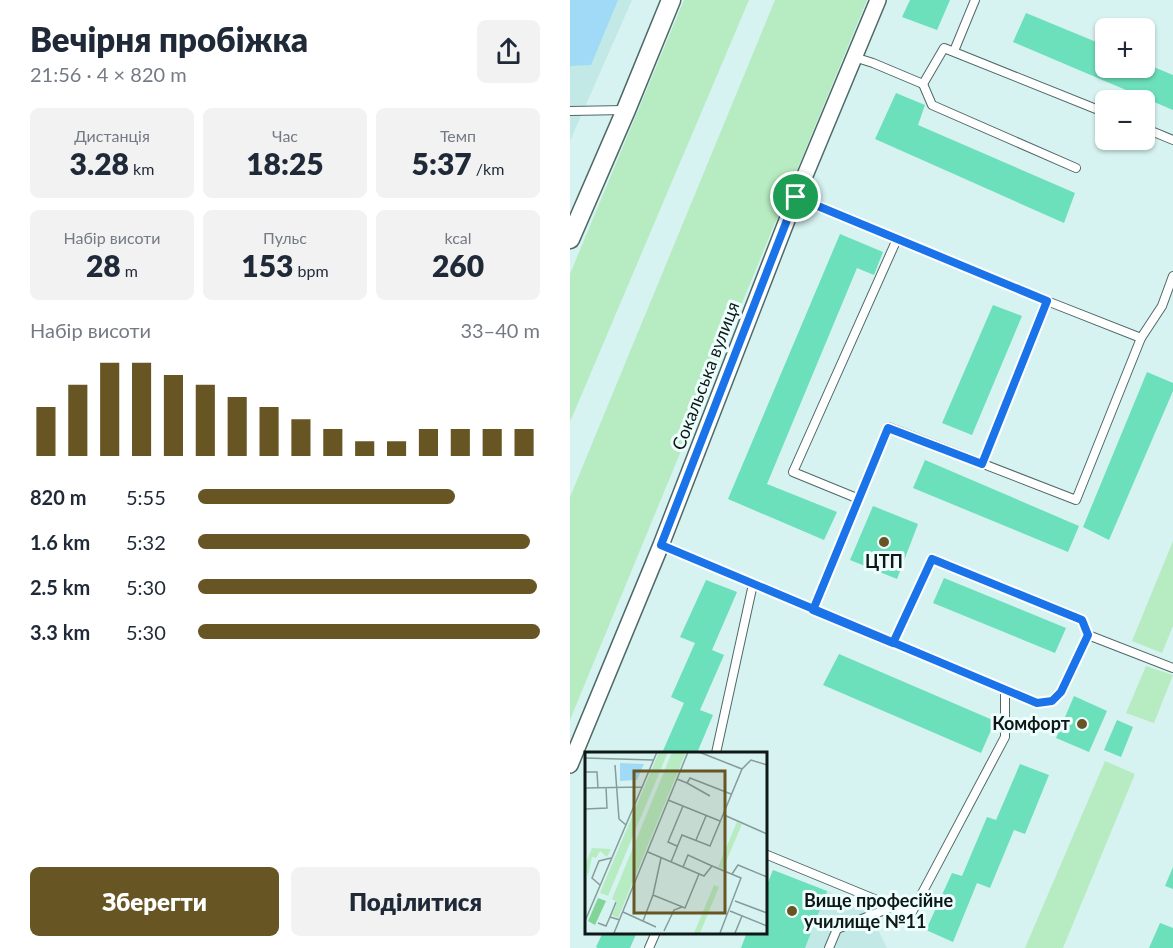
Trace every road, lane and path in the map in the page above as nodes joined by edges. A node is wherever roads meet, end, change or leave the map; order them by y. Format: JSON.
{"nodes":[{"id":1,"x":671,"y":0,"type":"edge"},
{"id":2,"x":878,"y":0,"type":"edge"},
{"id":3,"x":975,"y":0,"type":"edge"},
{"id":4,"x":954,"y":51,"type":"junction"},
{"id":5,"x":854,"y":57,"type":"junction"},
{"id":6,"x":923,"y":84,"type":"junction"},
{"id":7,"x":1095,"y":109,"type":"edge"},
{"id":8,"x":626,"y":110,"type":"junction"},
{"id":9,"x":570,"y":111,"type":"edge"},
{"id":10,"x":1155,"y":133,"type":"edge"},
{"id":11,"x":1173,"y":140,"type":"edge"},
{"id":12,"x":1076,"y":168,"type":"dead end"},
{"id":13,"x":796,"y":197,"type":"junction"},
{"id":14,"x":570,"y":239,"type":"edge"},
{"id":15,"x":897,"y":239,"type":"junction"},
{"id":16,"x":1173,"y":276,"type":"edge"},
{"id":17,"x":1169,"y":297,"type":"edge"},
{"id":18,"x":1047,"y":301,"type":"junction"},
{"id":19,"x":1142,"y":338,"type":"junction"},
{"id":20,"x":982,"y":464,"type":"junction"},
{"id":21,"x":859,"y":500,"type":"junction"},
{"id":22,"x":661,"y":545,"type":"junction"},
{"id":23,"x":753,"y":584,"type":"junction"},
{"id":24,"x":813,"y":610,"type":"junction"},
{"id":25,"x":1088,"y":635,"type":"junction"},
{"id":26,"x":893,"y":643,"type":"junction"},
{"id":27,"x":1173,"y":669,"type":"edge"},
{"id":28,"x":1005,"y":690,"type":"junction"},
{"id":29,"x":716,"y":752,"type":"edge"},
{"id":30,"x":570,"y":765,"type":"edge"},
{"id":31,"x":766,"y":854,"type":"edge"},
{"id":32,"x":892,"y":906,"type":"junction"},
{"id":33,"x":656,"y":933,"type":"edge"},
{"id":34,"x":649,"y":948,"type":"edge"},
{"id":35,"x":828,"y":948,"type":"edge"}],
"edges":[{"from":1,"to":8,"type":"street"},
{"from":2,"to":5,"type":"street","name":"Сокальська вулиця"},
{"from":3,"to":4,"type":"lane"},
{"from":4,"to":6,"type":"lane"},
{"from":4,"to":7,"type":"lane"},
{"from":5,"to":6,"type":"lane"},
{"from":5,"to":13,"type":"street","name":"Сокальська вулиця"},
{"from":6,"to":12,"type":"lane"},
{"from":8,"to":9,"type":"lane"},
{"from":8,"to":14,"type":"street"},
{"from":10,"to":11,"type":"lane"},
{"from":13,"to":15,"type":"lane"},
{"from":13,"to":22,"type":"street","name":"Сокальська вулиця"},
{"from":15,"to":18,"type":"lane"},
{"from":15,"to":21,"type":"lane"},
{"from":16,"to":17,"type":"lane"},
{"from":17,"to":19,"type":"lane"},
{"from":18,"to":19,"type":"lane"},
{"from":18,"to":20,"type":"lane"},
{"from":19,"to":20,"type":"lane"},
{"from":20,"to":21,"type":"lane"},
{"from":21,"to":24,"type":"lane"},
{"from":22,"to":23,"type":"lane"},
{"from":22,"to":30,"type":"street","name":"Сокальська вулиця"},
{"from":23,"to":24,"type":"lane"},
{"from":23,"to":29,"type":"lane"},
{"from":24,"to":26,"type":"lane"},
{"from":25,"to":26,"type":"lane"},
{"from":25,"to":27,"type":"lane"},
{"from":25,"to":28,"type":"lane"},
{"from":26,"to":28,"type":"lane"},
{"from":28,"to":32,"type":"lane"},
{"from":31,"to":32,"type":"lane"},
{"from":32,"to":35,"type":"lane"},
{"from":33,"to":34,"type":"lane"}]}
